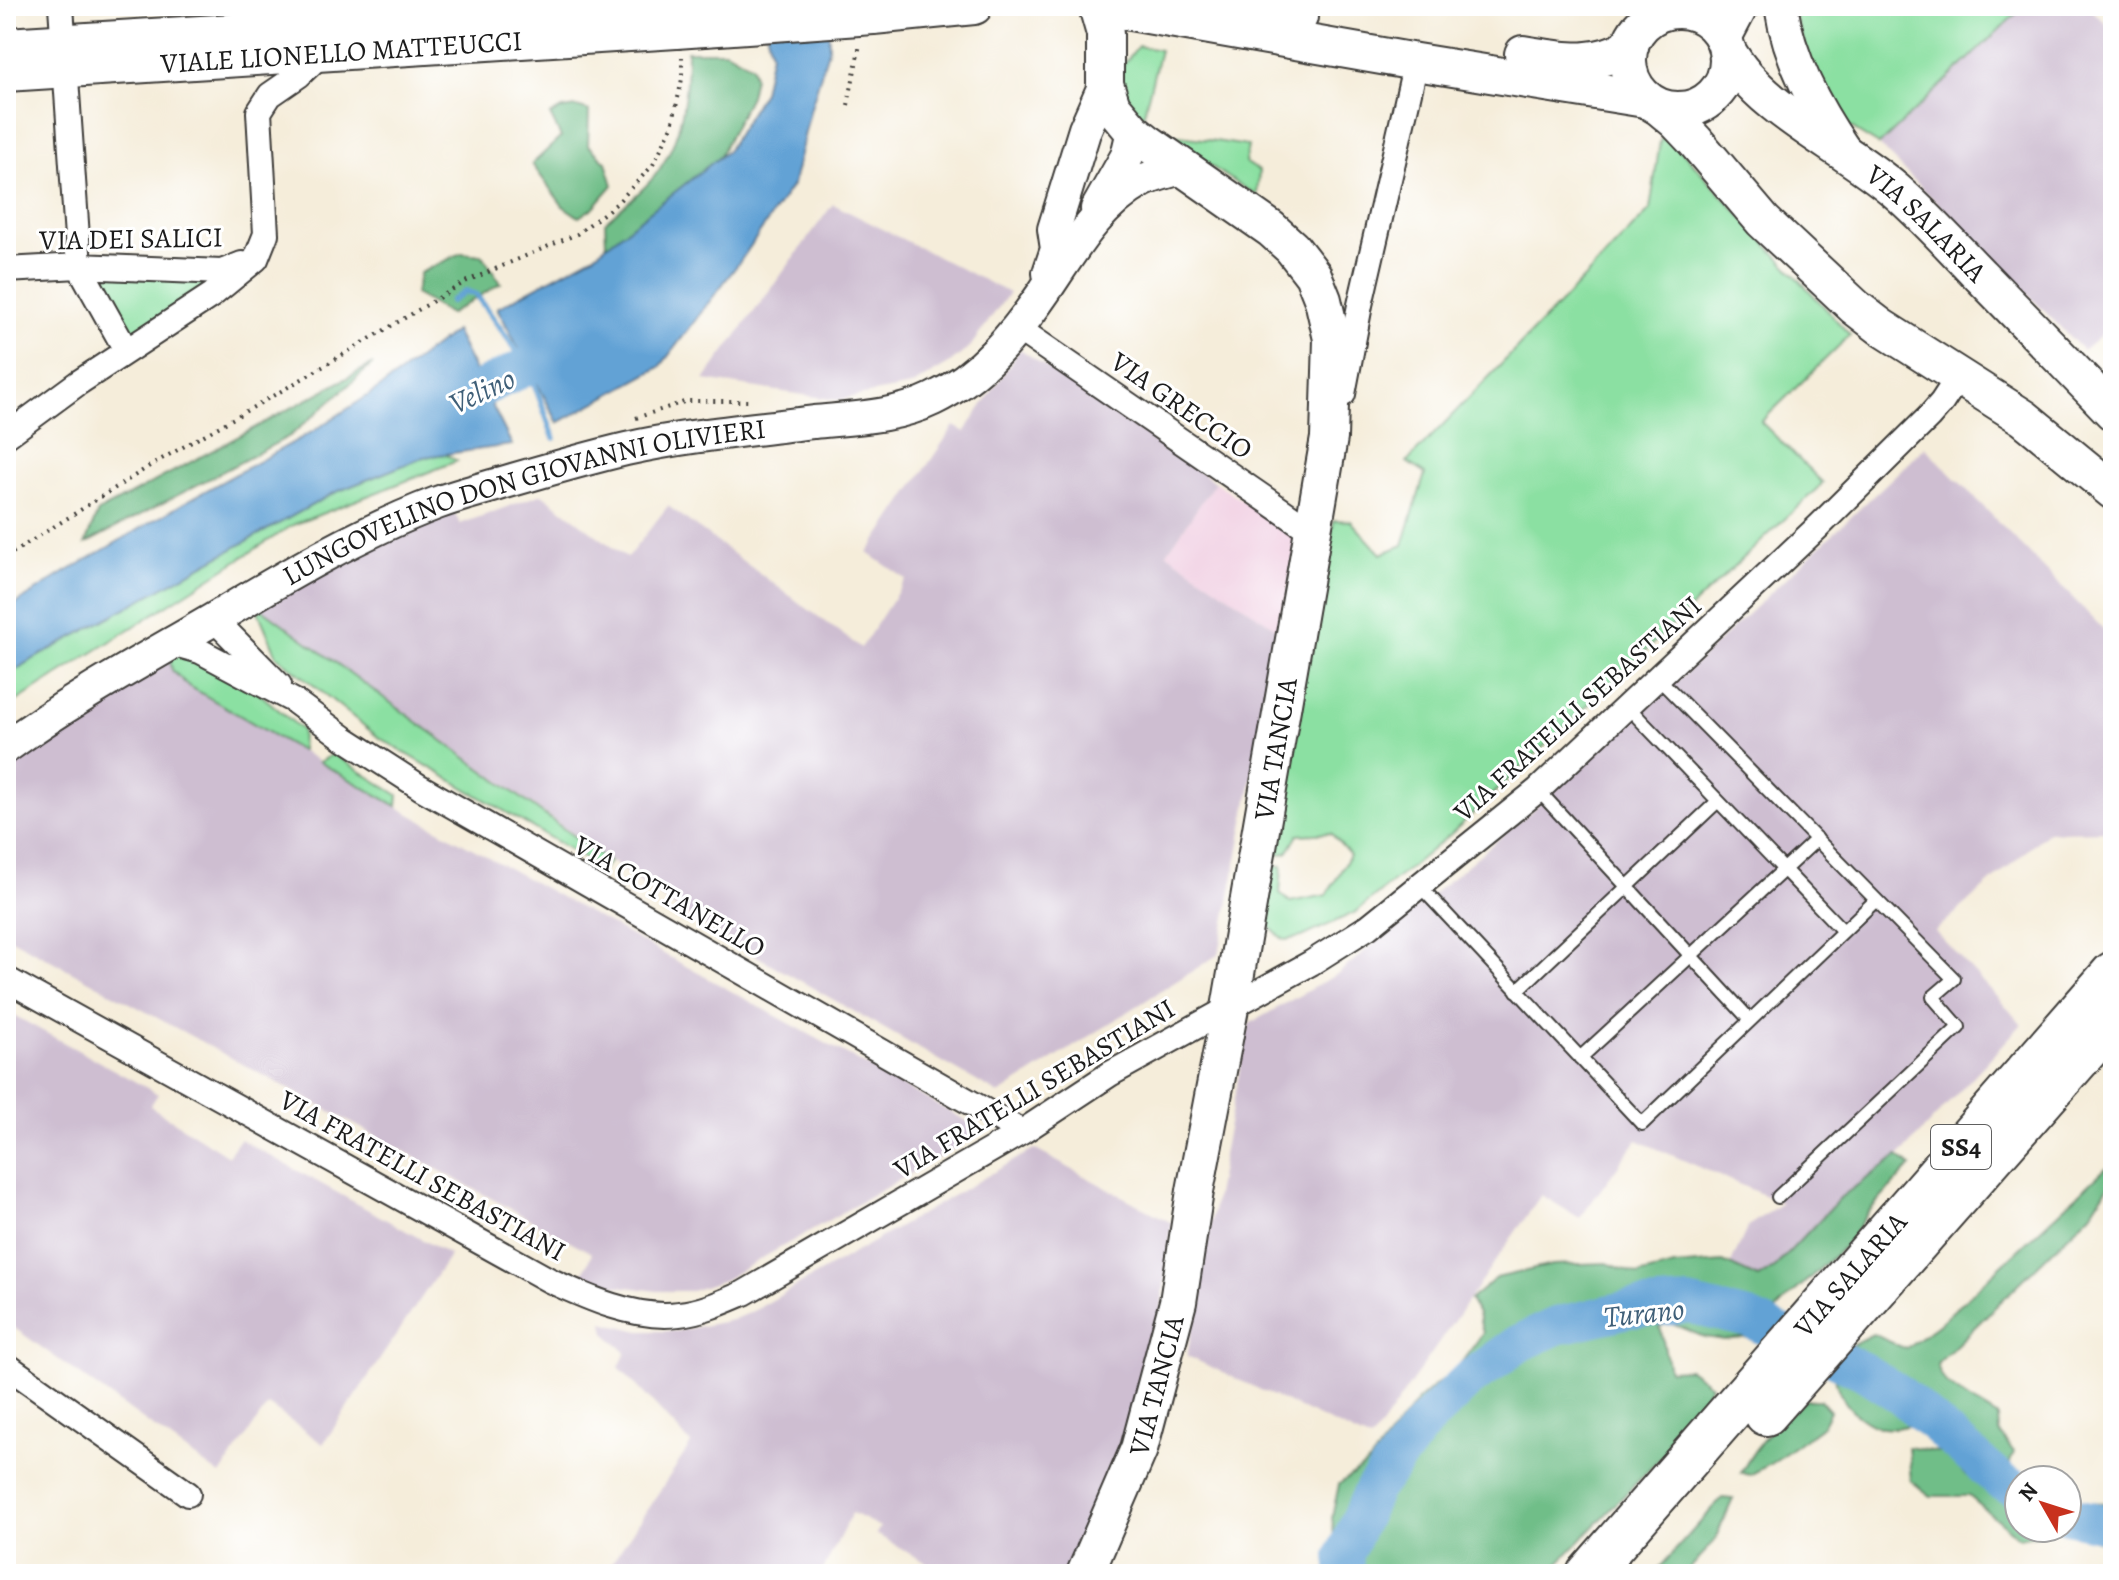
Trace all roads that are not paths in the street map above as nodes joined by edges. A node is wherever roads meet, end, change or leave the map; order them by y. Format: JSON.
{"nodes":[{"id":1,"x":61,"y":6,"type":"edge"},
{"id":2,"x":974,"y":6,"type":"edge"},
{"id":3,"x":1096,"y":6,"type":"edge"},
{"id":4,"x":1244,"y":6,"type":"edge"},
{"id":5,"x":1742,"y":6,"type":"edge"},
{"id":6,"x":1781,"y":6,"type":"edge"},
{"id":7,"x":1152,"y":16,"type":"junction"},
{"id":8,"x":672,"y":22,"type":"edge"},
{"id":9,"x":1641,"y":26,"type":"edge"},
{"id":10,"x":1712,"y":28,"type":"edge"},
{"id":11,"x":259,"y":31,"type":"edge"},
{"id":12,"x":383,"y":36,"type":"junction"},
{"id":13,"x":6,"y":46,"type":"edge"},
{"id":14,"x":322,"y":53,"type":"junction"},
{"id":15,"x":64,"y":56,"type":"junction"},
{"id":16,"x":1416,"y":62,"type":"junction"},
{"id":17,"x":6,"y":73,"type":"edge"},
{"id":18,"x":1105,"y":84,"type":"junction"},
{"id":19,"x":1652,"y":103,"type":"junction"},
{"id":20,"x":1133,"y":131,"type":"junction"},
{"id":21,"x":1847,"y":154,"type":"junction"},
{"id":22,"x":1181,"y":168,"type":"junction"},
{"id":23,"x":1089,"y":227,"type":"junction"},
{"id":24,"x":256,"y":259,"type":"junction"},
{"id":25,"x":79,"y":266,"type":"junction"},
{"id":26,"x":6,"y":270,"type":"edge"},
{"id":27,"x":1044,"y":292,"type":"junction"},
{"id":28,"x":1017,"y":328,"type":"junction"},
{"id":29,"x":126,"y":350,"type":"junction"},
{"id":30,"x":1959,"y":376,"type":"junction"},
{"id":31,"x":2113,"y":412,"type":"edge"},
{"id":32,"x":6,"y":436,"type":"edge"},
{"id":33,"x":1329,"y":438,"type":"junction"},
{"id":34,"x":2113,"y":491,"type":"edge"},
{"id":35,"x":1313,"y":532,"type":"junction"},
{"id":36,"x":214,"y":619,"type":"junction"},
{"id":37,"x":171,"y":643,"type":"junction"},
{"id":38,"x":1658,"y":678,"type":"junction"},
{"id":39,"x":294,"y":701,"type":"junction"},
{"id":40,"x":1627,"y":706,"type":"junction"},
{"id":41,"x":6,"y":747,"type":"edge"},
{"id":42,"x":1538,"y":790,"type":"junction"},
{"id":43,"x":1718,"y":801,"type":"junction"},
{"id":44,"x":1817,"y":839,"type":"junction"},
{"id":45,"x":1784,"y":870,"type":"junction"},
{"id":46,"x":1419,"y":885,"type":"junction"},
{"id":47,"x":1627,"y":887,"type":"junction"},
{"id":48,"x":1876,"y":900,"type":"junction"},
{"id":49,"x":1843,"y":931,"type":"junction"},
{"id":50,"x":1691,"y":956,"type":"junction"},
{"id":51,"x":2113,"y":973,"type":"edge"},
{"id":52,"x":6,"y":979,"type":"edge"},
{"id":53,"x":1517,"y":991,"type":"junction"},
{"id":54,"x":1230,"y":1008,"type":"junction"},
{"id":55,"x":1750,"y":1020,"type":"junction"},
{"id":56,"x":2113,"y":1020,"type":"edge"},
{"id":57,"x":2113,"y":1050,"type":"edge"},
{"id":58,"x":1580,"y":1058,"type":"junction"},
{"id":59,"x":1022,"y":1132,"type":"junction"},
{"id":60,"x":1992,"y":1158,"type":"junction"},
{"id":61,"x":1778,"y":1197,"type":"dead end"},
{"id":62,"x":1870,"y":1274,"type":"junction"},
{"id":63,"x":6,"y":1365,"type":"edge"},
{"id":64,"x":1705,"y":1461,"type":"junction"},
{"id":65,"x":188,"y":1494,"type":"dead end"},
{"id":66,"x":1085,"y":1574,"type":"edge"},
{"id":67,"x":1588,"y":1574,"type":"edge"},
{"id":68,"x":1626,"y":1574,"type":"edge"}],
"edges":[{"from":1,"to":15,"type":"street"},
{"from":2,"to":8,"type":"main road","name":"VIALE LIONELLO MATTEUCCI","bridge":true},
{"from":3,"to":7,"type":"main road"},
{"from":3,"to":18,"type":"main road","name":"VIA TANCIA"},
{"from":4,"to":9,"type":"main road"},
{"from":5,"to":10,"type":"street"},
{"from":6,"to":21,"type":"street"},
{"from":7,"to":16,"type":"main road"},
{"from":7,"to":18,"type":"main road"},
{"from":8,"to":12,"type":"main road","name":"VIALE LIONELLO MATTEUCCI"},
{"from":9,"to":10,"type":"main road"},
{"from":9,"to":19,"type":"main road"},
{"from":10,"to":19,"type":"main road"},
{"from":10,"to":21,"type":"main road","name":"VIA SALARIA"},
{"from":11,"to":12,"type":"main road","name":"VIALE LIONELLO MATTEUCCI"},
{"from":11,"to":14,"type":"main road","name":"VIALE LIONELLO MATTEUCCI"},
{"from":11,"to":15,"type":"main road","name":"VIALE LIONELLO MATTEUCCI"},
{"from":12,"to":14,"type":"main road","name":"VIALE LIONELLO MATTEUCCI"},
{"from":13,"to":15,"type":"main road","name":"VIALE LIONELLO MATTEUCCI"},
{"from":14,"to":24,"type":"street"},
{"from":15,"to":17,"type":"main road","name":"VIALE LIONELLO MATTEUCCI"},
{"from":15,"to":25,"type":"street"},
{"from":16,"to":19,"type":"main road"},
{"from":16,"to":33,"type":"street"},
{"from":18,"to":20,"type":"main road","name":"VIA TANCIA"},
{"from":18,"to":27,"type":"street","name":"LUNGOVELINO DON GIOVANNI OLIVIERI"},
{"from":19,"to":30,"type":"main road"},
{"from":20,"to":22,"type":"main road","name":"VIA TANCIA"},
{"from":20,"to":23,"type":"street","name":"LUNGOVELINO DON GIOVANNI OLIVIERI"},
{"from":21,"to":31,"type":"main road","name":"VIA SALARIA"},
{"from":22,"to":23,"type":"street","name":"LUNGOVELINO DON GIOVANNI OLIVIERI"},
{"from":22,"to":33,"type":"main road","name":"VIA TANCIA"},
{"from":23,"to":27,"type":"street","name":"LUNGOVELINO DON GIOVANNI OLIVIERI"},
{"from":24,"to":25,"type":"street","name":"VIA DEI SALICI"},
{"from":24,"to":29,"type":"street"},
{"from":25,"to":26,"type":"street","name":"VIA DEI SALICI"},
{"from":25,"to":29,"type":"street"},
{"from":27,"to":28,"type":"street","name":"LUNGOVELINO DON GIOVANNI OLIVIERI"},
{"from":28,"to":35,"type":"street","name":"VIA GRECCIO"},
{"from":28,"to":36,"type":"street","name":"LUNGOVELINO DON GIOVANNI OLIVIERI"},
{"from":29,"to":32,"type":"street"},
{"from":30,"to":34,"type":"main road"},
{"from":30,"to":38,"type":"street","name":"VIA FRATELLI SEBASTIANI"},
{"from":33,"to":35,"type":"main road","name":"VIA TANCIA"},
{"from":35,"to":54,"type":"main road","name":"VIA TANCIA"},
{"from":36,"to":37,"type":"street","name":"LUNGOVELINO DON GIOVANNI OLIVIERI"},
{"from":36,"to":39,"type":"street","name":"VIA COTTANELLO"},
{"from":37,"to":39,"type":"street","name":"VIA COTTANELLO"},
{"from":37,"to":41,"type":"street","name":"LUNGOVELINO DON GIOVANNI OLIVIERI"},
{"from":38,"to":40,"type":"street","name":"VIA FRATELLI SEBASTIANI"},
{"from":38,"to":44,"type":"lane"},
{"from":39,"to":59,"type":"street","name":"VIA COTTANELLO"},
{"from":40,"to":42,"type":"street","name":"VIA FRATELLI SEBASTIANI"},
{"from":40,"to":43,"type":"lane"},
{"from":42,"to":46,"type":"street","name":"VIA FRATELLI SEBASTIANI"},
{"from":42,"to":47,"type":"lane"},
{"from":43,"to":45,"type":"lane"},
{"from":43,"to":47,"type":"lane"},
{"from":44,"to":45,"type":"lane"},
{"from":44,"to":48,"type":"lane"},
{"from":45,"to":49,"type":"lane"},
{"from":45,"to":50,"type":"lane"},
{"from":46,"to":53,"type":"lane"},
{"from":46,"to":54,"type":"street","name":"VIA FRATELLI SEBASTIANI"},
{"from":47,"to":50,"type":"lane"},
{"from":47,"to":53,"type":"lane"},
{"from":48,"to":49,"type":"lane"},
{"from":48,"to":61,"type":"lane"},
{"from":49,"to":55,"type":"lane"},
{"from":50,"to":55,"type":"lane"},
{"from":50,"to":58,"type":"lane"},
{"from":51,"to":62,"type":"highway","name":"VIA SALARIA","number":"SS4"},
{"from":52,"to":59,"type":"street","name":"VIA FRATELLI SEBASTIANI"},
{"from":53,"to":58,"type":"lane"},
{"from":54,"to":59,"type":"street","name":"VIA FRATELLI SEBASTIANI"},
{"from":54,"to":66,"type":"main road","name":"VIA TANCIA"},
{"from":55,"to":58,"type":"lane"},
{"from":56,"to":60,"type":"highway","name":"VIA SALARIA","number":"SS4"},
{"from":57,"to":60,"type":"highway"},
{"from":60,"to":62,"type":"highway","name":"VIA SALARIA","number":"SS4"},
{"from":62,"to":64,"type":"highway","name":"VIA SALARIA","number":"SS4"},
{"from":63,"to":65,"type":"street"},
{"from":64,"to":67,"type":"highway","name":"VIA SALARIA","number":"SS4"},
{"from":64,"to":68,"type":"highway","name":"VIA SALARIA","number":"SS4"}]}
